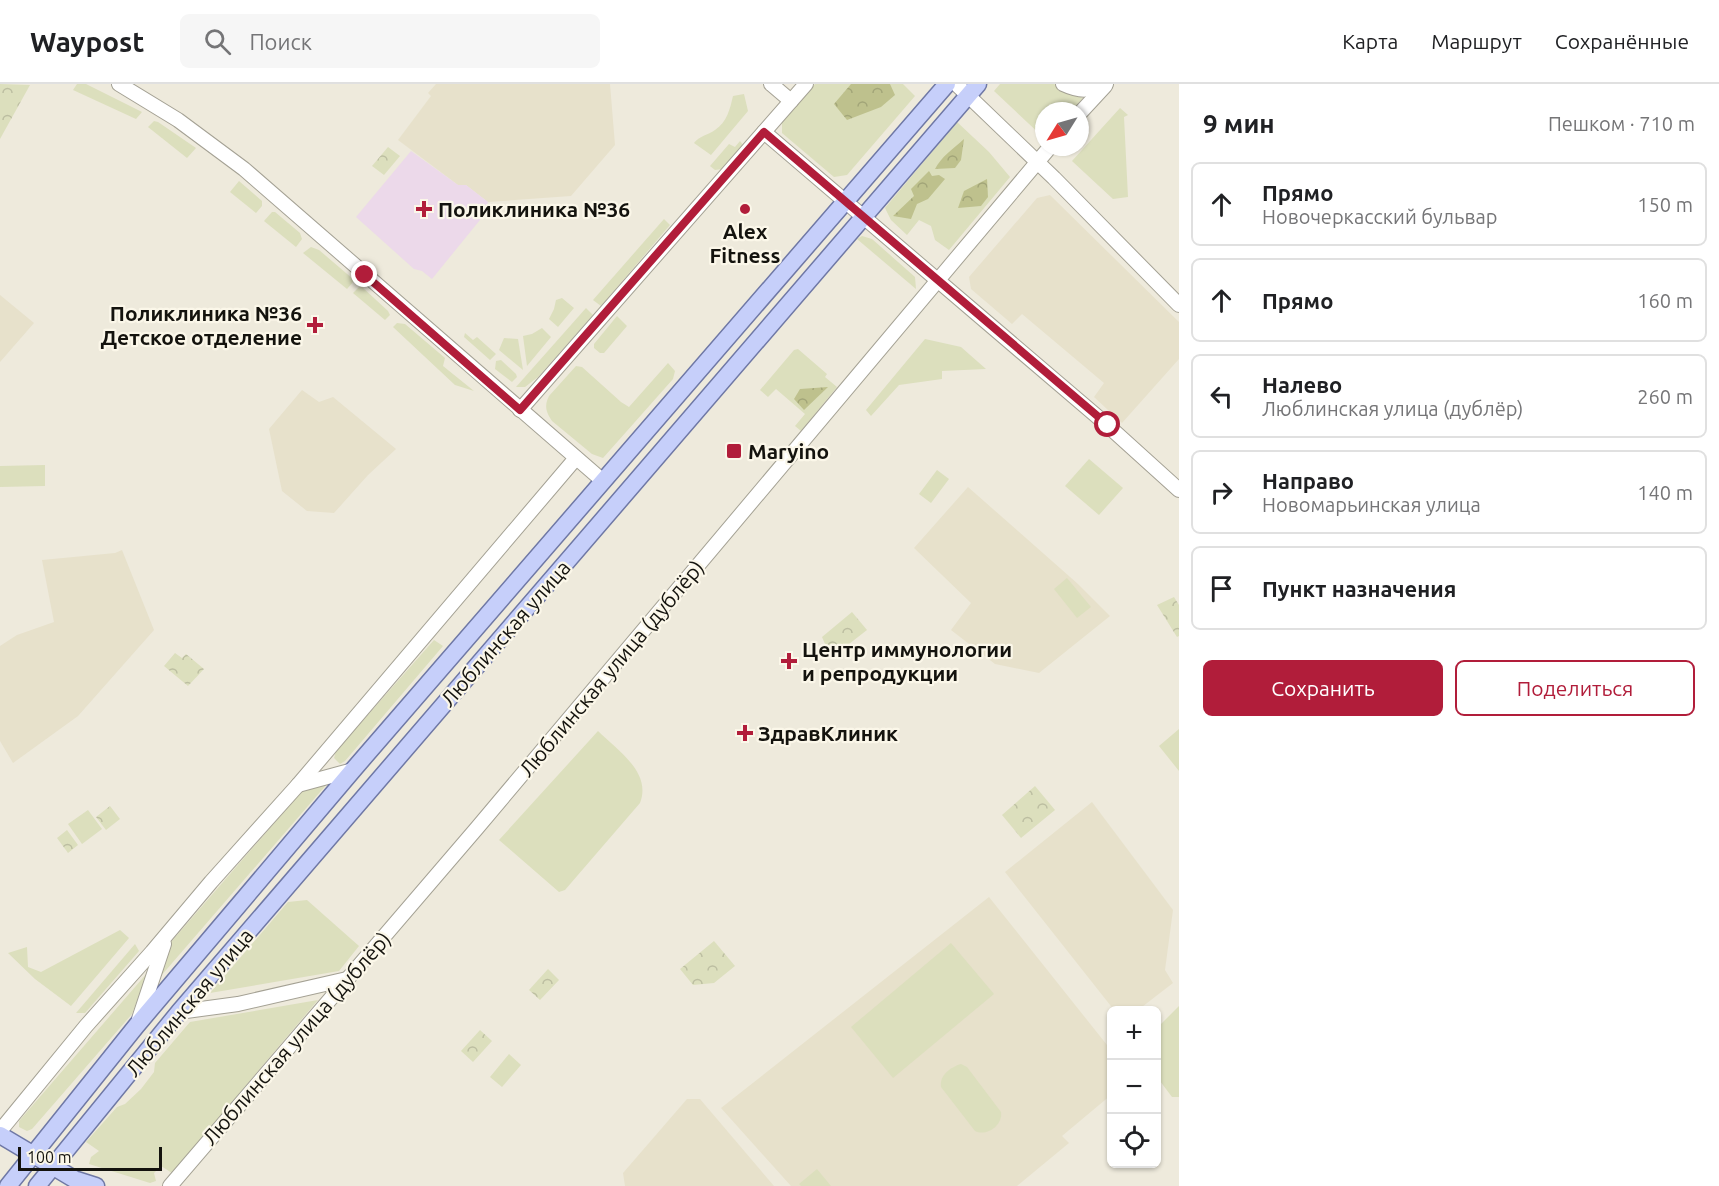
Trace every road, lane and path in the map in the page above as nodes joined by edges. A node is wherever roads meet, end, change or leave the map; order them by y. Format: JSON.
{"nodes":[{"id":1,"x":119,"y":84,"type":"edge"},
{"id":2,"x":771,"y":84,"type":"edge"},
{"id":3,"x":806,"y":84,"type":"edge"},
{"id":4,"x":947,"y":84,"type":"edge"},
{"id":5,"x":1063,"y":84,"type":"edge"},
{"id":6,"x":1106,"y":84,"type":"edge"},
{"id":7,"x":968,"y":88,"type":"edge"},
{"id":8,"x":791,"y":101,"type":"junction"},
{"id":9,"x":1089,"y":103,"type":"edge"},
{"id":10,"x":764,"y":132,"type":"junction"},
{"id":11,"x":1042,"y":156,"type":"edge"},
{"id":12,"x":1037,"y":161,"type":"junction"},
{"id":13,"x":845,"y":200,"type":"junction"},
{"id":14,"x":865,"y":217,"type":"junction"},
{"id":15,"x":938,"y":279,"type":"junction"},
{"id":16,"x":1179,"y":305,"type":"edge"},
{"id":17,"x":520,"y":410,"type":"junction"},
{"id":18,"x":576,"y":458,"type":"junction"},
{"id":19,"x":603,"y":481,"type":"junction"},
{"id":20,"x":1179,"y":490,"type":"edge"},
{"id":21,"x":353,"y":770,"type":"junction"},
{"id":22,"x":298,"y":785,"type":"junction"},
{"id":23,"x":168,"y":933,"type":"junction"},
{"id":24,"x":346,"y":979,"type":"junction"},
{"id":25,"x":179,"y":1012,"type":"junction"},
{"id":26,"x":137,"y":1025,"type":"junction"},
{"id":27,"x":0,"y":1133,"type":"edge"},
{"id":28,"x":33,"y":1154,"type":"junction"},
{"id":29,"x":53,"y":1166,"type":"junction"},
{"id":30,"x":8,"y":1186,"type":"edge"},
{"id":31,"x":38,"y":1186,"type":"edge"},
{"id":32,"x":96,"y":1186,"type":"edge"},
{"id":33,"x":170,"y":1186,"type":"edge"}],
"edges":[{"from":1,"to":17,"type":"street"},
{"from":2,"to":8,"type":"street"},
{"from":3,"to":8,"type":"street"},
{"from":4,"to":13,"type":"main road","name":"Люблинская улица"},
{"from":5,"to":6,"type":"street"},
{"from":6,"to":9,"type":"street"},
{"from":7,"to":12,"type":"street"},
{"from":7,"to":14,"type":"main road","name":"Люблинская улица"},
{"from":8,"to":10,"type":"street"},
{"from":10,"to":13,"type":"street"},
{"from":10,"to":17,"type":"street"},
{"from":11,"to":12,"type":"street","name":"Люблинская улица (дублёр)"},
{"from":12,"to":15,"type":"street","name":"Люблинская улица (дублёр)"},
{"from":12,"to":16,"type":"street"},
{"from":13,"to":14,"type":"street"},
{"from":13,"to":19,"type":"main road","name":"Люблинская улица"},
{"from":14,"to":15,"type":"street"},
{"from":14,"to":25,"type":"main road","name":"Люблинская улица"},
{"from":15,"to":20,"type":"street"},
{"from":15,"to":24,"type":"street","name":"Люблинская улица (дублёр)"},
{"from":17,"to":18,"type":"street"},
{"from":18,"to":19,"type":"street"},
{"from":18,"to":22,"type":"street"},
{"from":19,"to":21,"type":"main road","name":"Люблинская улица"},
{"from":21,"to":22,"type":"street"},
{"from":21,"to":26,"type":"main road","name":"Люблинская улица"},
{"from":22,"to":23,"type":"street"},
{"from":23,"to":26,"type":"street"},
{"from":23,"to":27,"type":"street"},
{"from":24,"to":25,"type":"street"},
{"from":24,"to":33,"type":"street","name":"Люблинская улица (дублёр)"},
{"from":25,"to":29,"type":"main road","name":"Люблинская улица"},
{"from":26,"to":28,"type":"main road","name":"Люблинская улица"},
{"from":27,"to":28,"type":"main road"},
{"from":28,"to":29,"type":"main road"},
{"from":28,"to":30,"type":"main road","name":"Люблинская улица"},
{"from":29,"to":31,"type":"main road","name":"Люблинская улица"},
{"from":29,"to":32,"type":"main road"}]}
